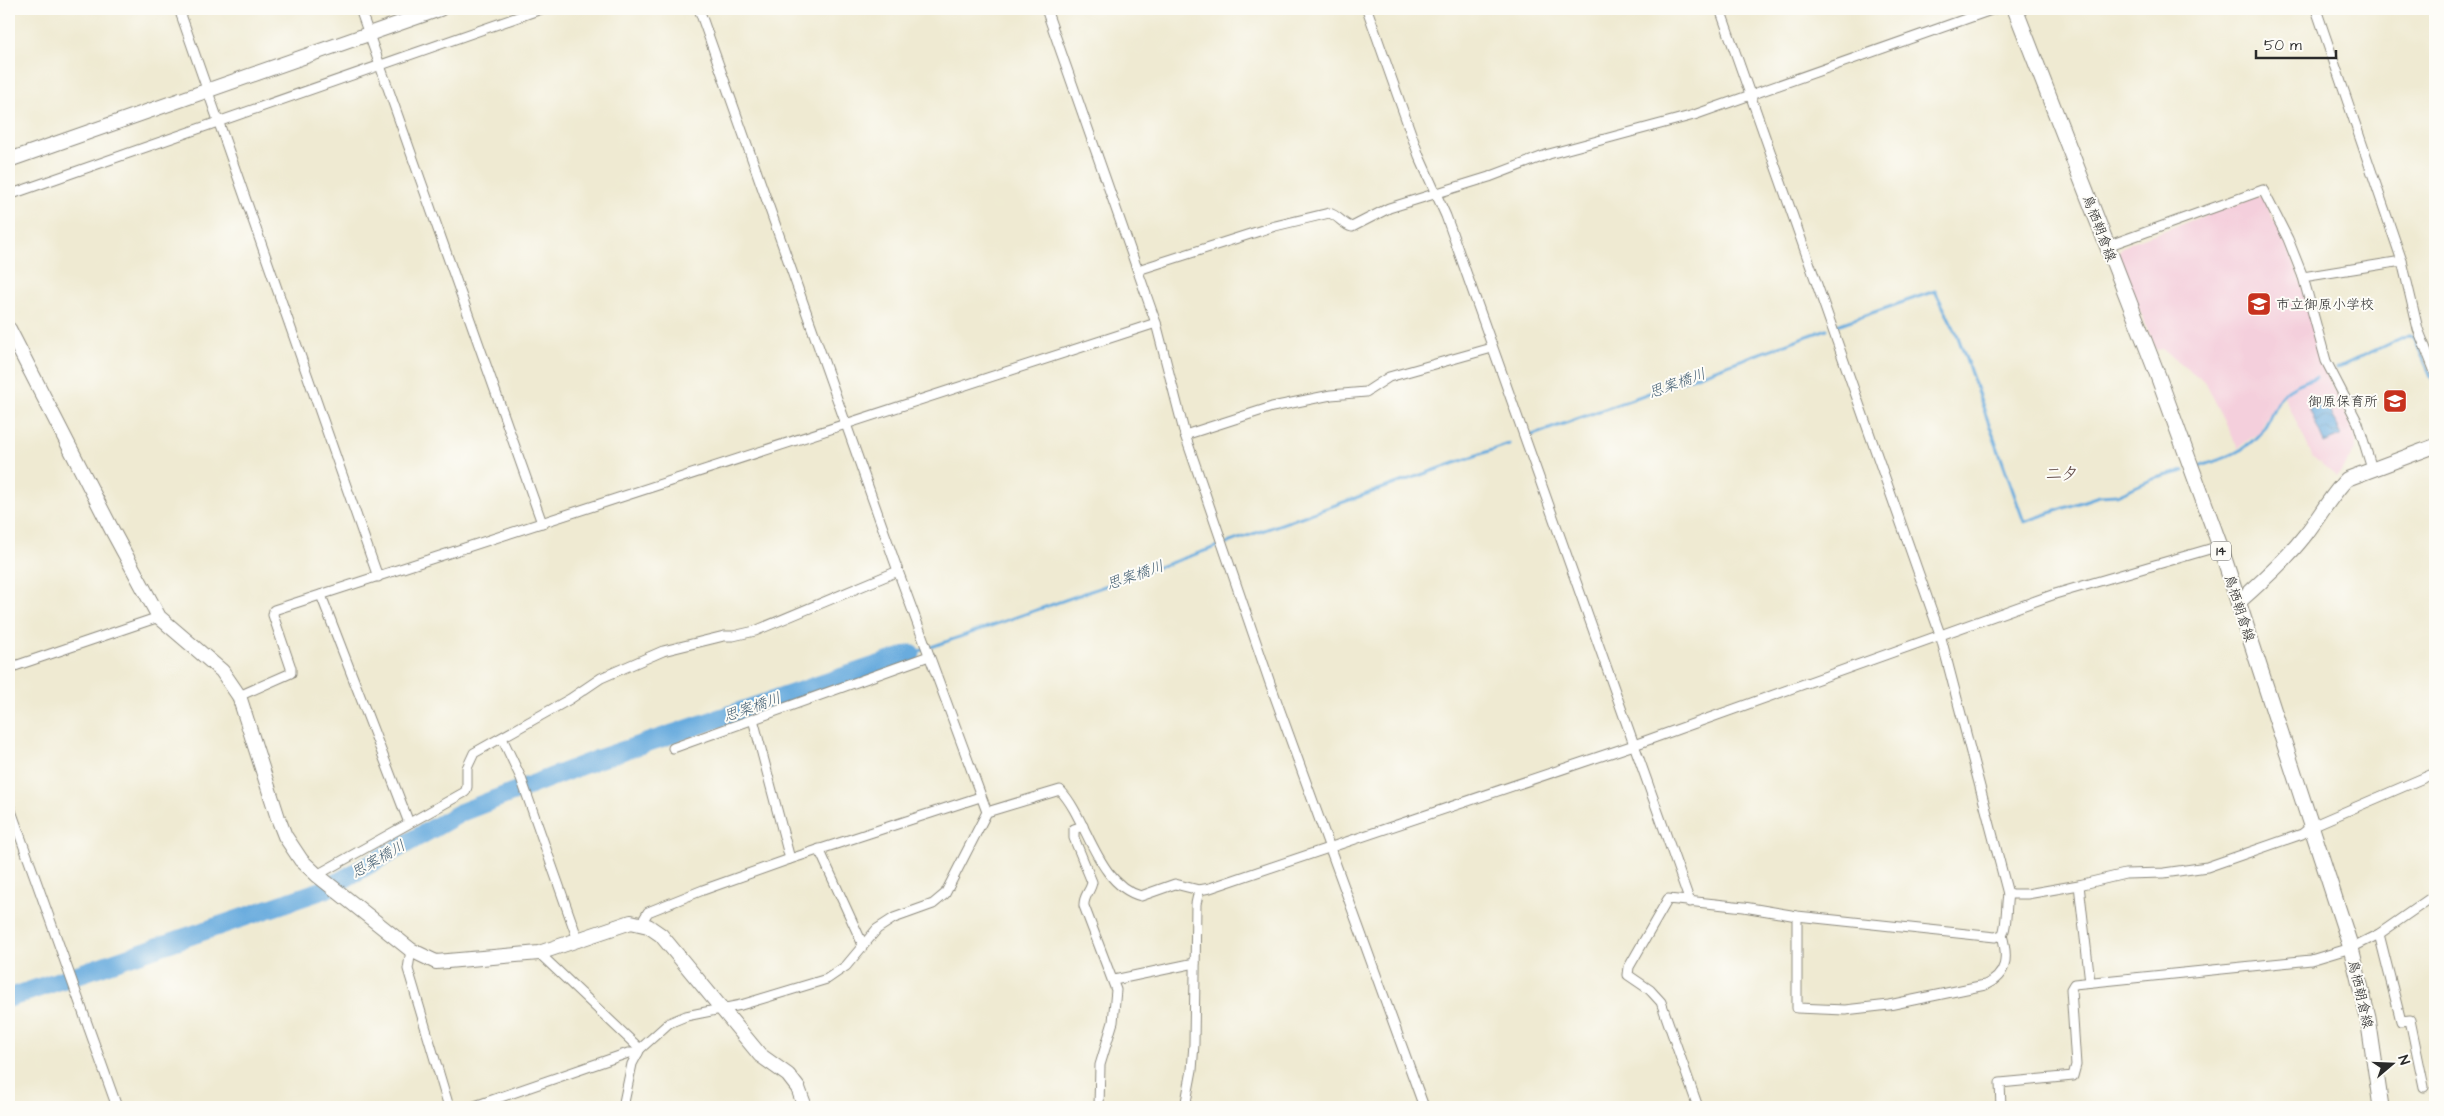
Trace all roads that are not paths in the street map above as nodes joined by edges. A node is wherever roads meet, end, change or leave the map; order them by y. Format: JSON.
{"nodes":[{"id":1,"x":179,"y":9,"type":"edge"},
{"id":2,"x":360,"y":9,"type":"edge"},
{"id":3,"x":440,"y":9,"type":"edge"},
{"id":4,"x":541,"y":9,"type":"edge"},
{"id":5,"x":699,"y":9,"type":"edge"},
{"id":6,"x":1046,"y":9,"type":"edge"},
{"id":7,"x":1366,"y":9,"type":"edge"},
{"id":8,"x":1720,"y":9,"type":"edge"},
{"id":9,"x":1994,"y":9,"type":"edge"},
{"id":10,"x":2015,"y":9,"type":"edge"},
{"id":11,"x":2316,"y":9,"type":"edge"},
{"id":12,"x":368,"y":34,"type":"junction"},
{"id":13,"x":379,"y":65,"type":"junction"},
{"id":14,"x":208,"y":90,"type":"junction"},
{"id":15,"x":1751,"y":96,"type":"junction"},
{"id":16,"x":220,"y":123,"type":"junction"},
{"id":17,"x":9,"y":160,"type":"edge"},
{"id":18,"x":1437,"y":195,"type":"junction"},
{"id":19,"x":9,"y":196,"type":"edge"},
{"id":20,"x":2107,"y":246,"type":"junction"},
{"id":21,"x":2402,"y":261,"type":"junction"},
{"id":22,"x":1138,"y":270,"type":"junction"},
{"id":23,"x":2303,"y":277,"type":"junction"},
{"id":24,"x":1156,"y":323,"type":"junction"},
{"id":25,"x":9,"y":329,"type":"edge"},
{"id":26,"x":1492,"y":348,"type":"junction"},
{"id":27,"x":2435,"y":372,"type":"edge"},
{"id":28,"x":846,"y":423,"type":"junction"},
{"id":29,"x":1185,"y":435,"type":"junction"},
{"id":30,"x":2435,"y":446,"type":"edge"},
{"id":31,"x":2372,"y":469,"type":"junction"},
{"id":32,"x":542,"y":523,"type":"junction"},
{"id":33,"x":2220,"y":546,"type":"junction"},
{"id":34,"x":898,"y":571,"type":"junction"},
{"id":35,"x":378,"y":577,"type":"junction"},
{"id":36,"x":321,"y":595,"type":"junction"},
{"id":37,"x":2238,"y":603,"type":"junction"},
{"id":38,"x":159,"y":617,"type":"junction"},
{"id":39,"x":1940,"y":634,"type":"junction"},
{"id":40,"x":928,"y":655,"type":"junction"},
{"id":41,"x":9,"y":668,"type":"edge"},
{"id":42,"x":239,"y":696,"type":"junction"},
{"id":43,"x":753,"y":719,"type":"junction"},
{"id":44,"x":502,"y":738,"type":"junction"},
{"id":45,"x":1634,"y":745,"type":"junction"},
{"id":46,"x":673,"y":748,"type":"dead end"},
{"id":47,"x":2435,"y":773,"type":"edge"},
{"id":48,"x":980,"y":797,"type":"junction"},
{"id":49,"x":9,"y":805,"type":"edge"},
{"id":50,"x":986,"y":812,"type":"junction"},
{"id":51,"x":408,"y":822,"type":"junction"},
{"id":52,"x":1083,"y":826,"type":"junction"},
{"id":53,"x":2312,"y":826,"type":"junction"},
{"id":54,"x":1331,"y":846,"type":"junction"},
{"id":55,"x":819,"y":849,"type":"junction"},
{"id":56,"x":790,"y":859,"type":"junction"},
{"id":57,"x":317,"y":875,"type":"junction"},
{"id":58,"x":2079,"y":885,"type":"junction"},
{"id":59,"x":1198,"y":890,"type":"junction"},
{"id":60,"x":2008,"y":894,"type":"junction"},
{"id":61,"x":2435,"y":895,"type":"edge"},
{"id":62,"x":1690,"y":902,"type":"junction"},
{"id":63,"x":1797,"y":916,"type":"junction"},
{"id":64,"x":641,"y":924,"type":"junction"},
{"id":65,"x":2378,"y":934,"type":"junction"},
{"id":66,"x":2002,"y":935,"type":"junction"},
{"id":67,"x":578,"y":940,"type":"junction"},
{"id":68,"x":863,"y":945,"type":"junction"},
{"id":69,"x":2351,"y":948,"type":"junction"},
{"id":70,"x":411,"y":950,"type":"junction"},
{"id":71,"x":540,"y":953,"type":"junction"},
{"id":72,"x":1194,"y":963,"type":"junction"},
{"id":73,"x":1114,"y":980,"type":"junction"},
{"id":74,"x":2090,"y":982,"type":"junction"},
{"id":75,"x":722,"y":1009,"type":"junction"},
{"id":76,"x":639,"y":1051,"type":"junction"},
{"id":77,"x":2424,"y":1087,"type":"dead end"},
{"id":78,"x":117,"y":1107,"type":"edge"},
{"id":79,"x":449,"y":1107,"type":"edge"},
{"id":80,"x":472,"y":1107,"type":"edge"},
{"id":81,"x":623,"y":1107,"type":"edge"},
{"id":82,"x":805,"y":1107,"type":"edge"},
{"id":83,"x":1099,"y":1107,"type":"edge"},
{"id":84,"x":1184,"y":1107,"type":"edge"},
{"id":85,"x":1424,"y":1107,"type":"edge"},
{"id":86,"x":1698,"y":1107,"type":"edge"},
{"id":87,"x":2001,"y":1107,"type":"edge"},
{"id":88,"x":2381,"y":1107,"type":"edge"}],
"edges":[{"from":1,"to":14,"type":"street"},
{"from":2,"to":12,"type":"street"},
{"from":3,"to":12,"type":"street"},
{"from":4,"to":13,"type":"street"},
{"from":5,"to":28,"type":"street"},
{"from":6,"to":22,"type":"street"},
{"from":7,"to":18,"type":"street"},
{"from":8,"to":15,"type":"street"},
{"from":9,"to":15,"type":"street"},
{"from":10,"to":20,"type":"main road","name":"鳥栖朝倉線","number":"14"},
{"from":11,"to":21,"type":"street"},
{"from":12,"to":13,"type":"street"},
{"from":12,"to":14,"type":"street"},
{"from":13,"to":16,"type":"street"},
{"from":13,"to":32,"type":"street"},
{"from":14,"to":16,"type":"street"},
{"from":14,"to":17,"type":"street"},
{"from":15,"to":18,"type":"street"},
{"from":15,"to":39,"type":"street"},
{"from":16,"to":19,"type":"street"},
{"from":16,"to":35,"type":"street"},
{"from":18,"to":22,"type":"street"},
{"from":18,"to":26,"type":"street"},
{"from":20,"to":23,"type":"street"},
{"from":20,"to":33,"type":"main road","name":"鳥栖朝倉線","number":"14"},
{"from":21,"to":23,"type":"street"},
{"from":21,"to":27,"type":"street"},
{"from":22,"to":24,"type":"street"},
{"from":23,"to":31,"type":"street"},
{"from":24,"to":28,"type":"street"},
{"from":24,"to":29,"type":"street"},
{"from":25,"to":38,"type":"street"},
{"from":26,"to":29,"type":"street"},
{"from":26,"to":45,"type":"street"},
{"from":28,"to":32,"type":"street"},
{"from":28,"to":34,"type":"street"},
{"from":29,"to":54,"type":"street"},
{"from":30,"to":31,"type":"street"},
{"from":31,"to":37,"type":"street"},
{"from":32,"to":35,"type":"street"},
{"from":33,"to":37,"type":"main road","name":"鳥栖朝倉線","number":"14"},
{"from":33,"to":39,"type":"street"},
{"from":34,"to":40,"type":"street"},
{"from":34,"to":44,"type":"street"},
{"from":35,"to":36,"type":"street"},
{"from":36,"to":42,"type":"street"},
{"from":36,"to":51,"type":"street"},
{"from":37,"to":53,"type":"main road","name":"鳥栖朝倉線","number":"14"},
{"from":38,"to":41,"type":"street"},
{"from":38,"to":42,"type":"street"},
{"from":39,"to":45,"type":"street"},
{"from":39,"to":60,"type":"street"},
{"from":40,"to":43,"type":"street"},
{"from":40,"to":48,"type":"street"},
{"from":42,"to":57,"type":"street"},
{"from":43,"to":46,"type":"street"},
{"from":43,"to":56,"type":"street"},
{"from":44,"to":51,"type":"street"},
{"from":44,"to":67,"type":"street"},
{"from":45,"to":54,"type":"street"},
{"from":45,"to":62,"type":"street"},
{"from":47,"to":53,"type":"street"},
{"from":48,"to":50,"type":"street"},
{"from":48,"to":55,"type":"street"},
{"from":49,"to":78,"type":"street"},
{"from":50,"to":52,"type":"street"},
{"from":50,"to":68,"type":"street"},
{"from":51,"to":57,"type":"street"},
{"from":52,"to":59,"type":"street"},
{"from":52,"to":73,"type":"street"},
{"from":53,"to":58,"type":"street"},
{"from":53,"to":69,"type":"main road","name":"鳥栖朝倉線","number":"14"},
{"from":54,"to":59,"type":"street"},
{"from":54,"to":85,"type":"street"},
{"from":55,"to":56,"type":"street"},
{"from":55,"to":68,"type":"street"},
{"from":56,"to":64,"type":"street"},
{"from":57,"to":70,"type":"street"},
{"from":58,"to":60,"type":"street"},
{"from":58,"to":74,"type":"street"},
{"from":59,"to":72,"type":"street"},
{"from":60,"to":66,"type":"street"},
{"from":61,"to":65,"type":"street"},
{"from":62,"to":63,"type":"street"},
{"from":62,"to":86,"type":"street"},
{"from":63,"to":66,"type":"street"},
{"from":63,"to":66,"type":"street"},
{"from":64,"to":67,"type":"street"},
{"from":64,"to":75,"type":"street"},
{"from":65,"to":69,"type":"street"},
{"from":65,"to":77,"type":"street"},
{"from":67,"to":71,"type":"street"},
{"from":68,"to":75,"type":"street"},
{"from":69,"to":74,"type":"street"},
{"from":69,"to":88,"type":"main road","name":"鳥栖朝倉線","number":"14"},
{"from":70,"to":71,"type":"street"},
{"from":70,"to":79,"type":"street"},
{"from":71,"to":76,"type":"street"},
{"from":72,"to":73,"type":"street"},
{"from":72,"to":84,"type":"street"},
{"from":73,"to":83,"type":"street"},
{"from":74,"to":87,"type":"street"},
{"from":75,"to":76,"type":"street"},
{"from":75,"to":82,"type":"street"},
{"from":76,"to":80,"type":"street"},
{"from":76,"to":81,"type":"street"}]}
